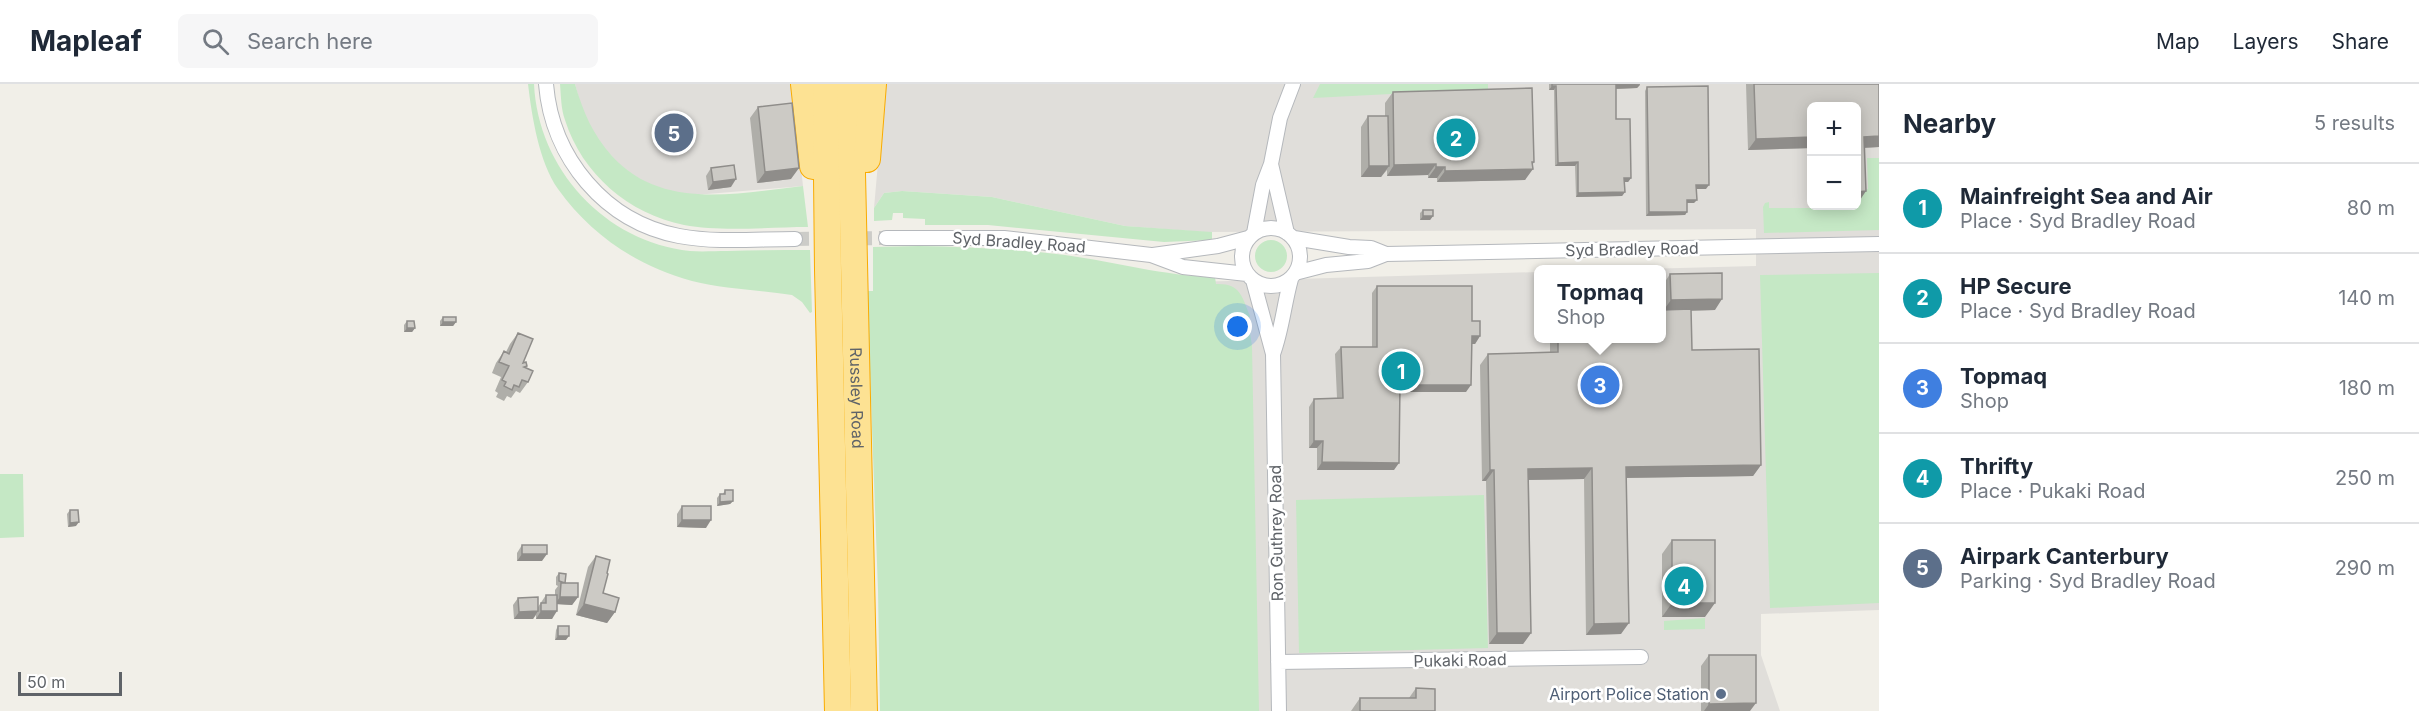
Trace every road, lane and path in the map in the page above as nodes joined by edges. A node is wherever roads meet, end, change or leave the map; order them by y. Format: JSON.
{"nodes":[{"id":1,"x":546,"y":84,"type":"edge"},
{"id":2,"x":804,"y":84,"type":"edge"},
{"id":3,"x":826,"y":84,"type":"edge"},
{"id":4,"x":850,"y":84,"type":"edge"},
{"id":5,"x":873,"y":84,"type":"edge"},
{"id":6,"x":1293,"y":84,"type":"edge"},
{"id":7,"x":1271,"y":164,"type":"junction"},
{"id":8,"x":1290,"y":235,"type":"junction"},
{"id":9,"x":1251,"y":236,"type":"junction"},
{"id":10,"x":886,"y":238,"type":"tunnel mouth"},
{"id":11,"x":795,"y":239,"type":"tunnel mouth"},
{"id":12,"x":1879,"y":244,"type":"edge"},
{"id":13,"x":1386,"y":254,"type":"junction"},
{"id":14,"x":1151,"y":255,"type":"junction"},
{"id":15,"x":828,"y":270,"type":"junction"},
{"id":16,"x":1293,"y":276,"type":"junction"},
{"id":17,"x":1250,"y":277,"type":"junction"},
{"id":18,"x":856,"y":327,"type":"junction"},
{"id":19,"x":1273,"y":354,"type":"junction"},
{"id":20,"x":1641,"y":657,"type":"dead end"},
{"id":21,"x":1278,"y":662,"type":"junction"},
{"id":22,"x":838,"y":711,"type":"edge"},
{"id":23,"x":864,"y":711,"type":"edge"},
{"id":24,"x":1279,"y":711,"type":"edge"}],
"edges":[{"from":1,"to":11,"type":"street"},
{"from":2,"to":15,"type":"highway"},
{"from":3,"to":15,"type":"highway","name":"Russley Road"},
{"from":4,"to":18,"type":"highway","name":"Russley Road"},
{"from":5,"to":18,"type":"highway"},
{"from":6,"to":7,"type":"street"},
{"from":7,"to":8,"type":"street"},
{"from":7,"to":9,"type":"street"},
{"from":8,"to":9,"type":"street"},
{"from":8,"to":13,"type":"street","name":"Syd Bradley Road"},
{"from":8,"to":16,"type":"street"},
{"from":9,"to":14,"type":"street","name":"Syd Bradley Road"},
{"from":9,"to":17,"type":"street"},
{"from":10,"to":14,"type":"street","name":"Syd Bradley Road"},
{"from":12,"to":13,"type":"street","name":"Syd Bradley Road"},
{"from":13,"to":16,"type":"street","name":"Syd Bradley Road"},
{"from":14,"to":17,"type":"street","name":"Syd Bradley Road"},
{"from":15,"to":22,"type":"highway","name":"Russley Road"},
{"from":16,"to":17,"type":"street"},
{"from":16,"to":19,"type":"street","name":"Ron Guthrey Road"},
{"from":17,"to":19,"type":"street","name":"Ron Guthrey Road"},
{"from":18,"to":23,"type":"highway","name":"Russley Road"},
{"from":19,"to":21,"type":"street","name":"Ron Guthrey Road"},
{"from":20,"to":21,"type":"street","name":"Pukaki Road"},
{"from":21,"to":24,"type":"street","name":"Ron Guthrey Road"}]}
